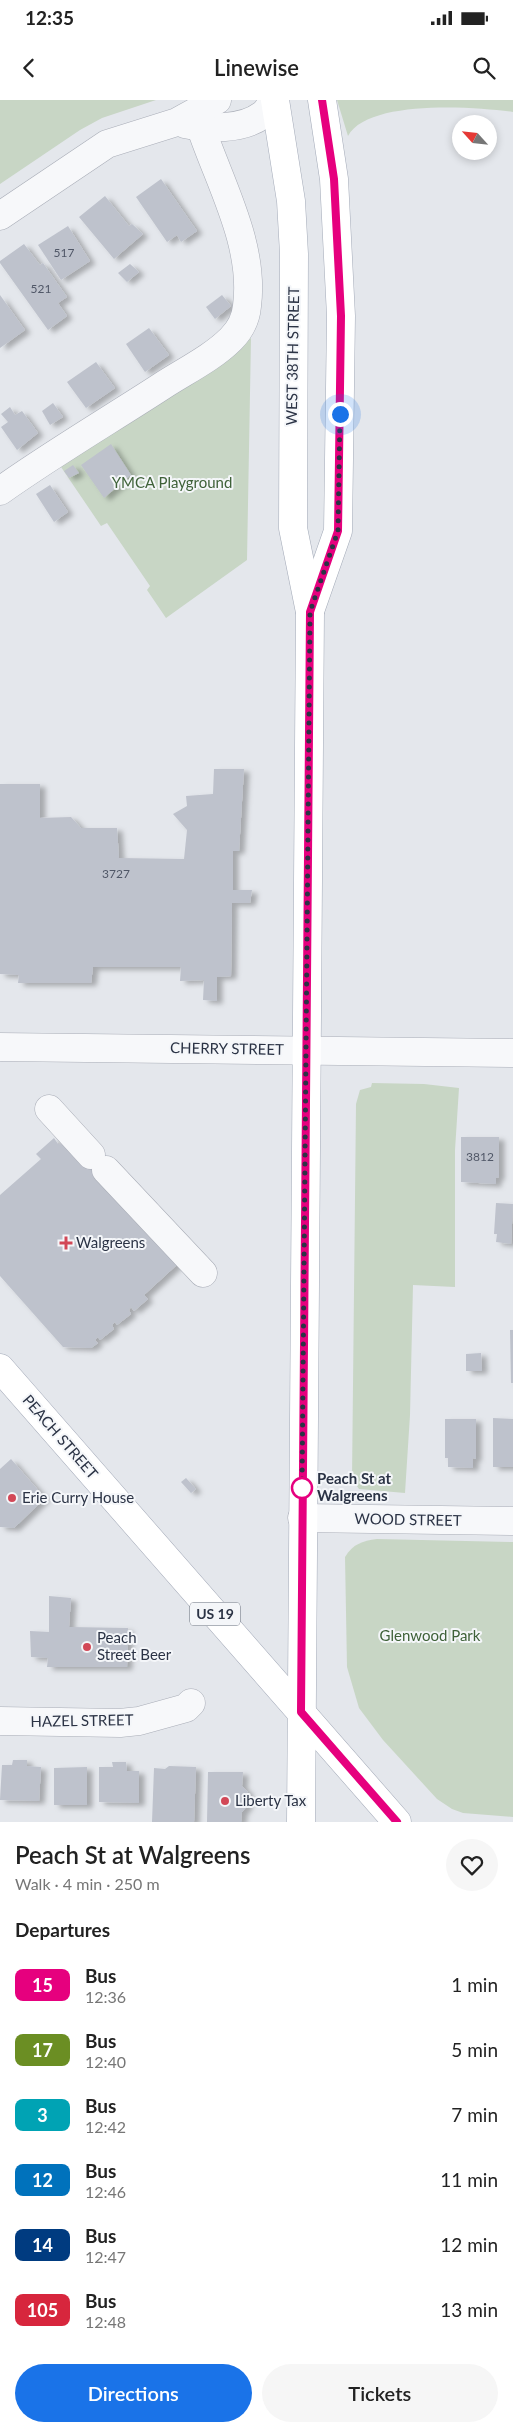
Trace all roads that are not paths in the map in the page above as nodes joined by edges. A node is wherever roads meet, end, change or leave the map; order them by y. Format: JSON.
{"nodes":[{"id":1,"x":217,"y":100,"type":"edge"},
{"id":2,"x":275,"y":100,"type":"edge"},
{"id":3,"x":322,"y":100,"type":"edge"},
{"id":4,"x":189,"y":125,"type":"junction"},
{"id":5,"x":0,"y":216,"type":"edge"},
{"id":6,"x":0,"y":491,"type":"edge"},
{"id":7,"x":310,"y":612,"type":"junction"},
{"id":8,"x":0,"y":1047,"type":"edge"},
{"id":9,"x":306,"y":1050,"type":"junction"},
{"id":10,"x":513,"y":1053,"type":"edge"},
{"id":11,"x":49,"y":1109,"type":"dead end"},
{"id":12,"x":203,"y":1273,"type":"dead end"},
{"id":13,"x":0,"y":1368,"type":"edge"},
{"id":14,"x":302,"y":1518,"type":"junction"},
{"id":15,"x":513,"y":1521,"type":"edge"},
{"id":16,"x":191,"y":1703,"type":"dead end"},
{"id":17,"x":301,"y":1712,"type":"junction"},
{"id":18,"x":0,"y":1721,"type":"edge"},
{"id":19,"x":301,"y":1822,"type":"edge"},
{"id":20,"x":397,"y":1822,"type":"edge"}],
"edges":[{"from":1,"to":4,"type":"street"},
{"from":2,"to":4,"type":"street"},
{"from":2,"to":7,"type":"main road","name":"WEST 38TH STREET"},
{"from":3,"to":7,"type":"main road","name":"WEST 38TH STREET"},
{"from":4,"to":5,"type":"street"},
{"from":4,"to":6,"type":"street"},
{"from":7,"to":9,"type":"main road","name":"WEST 38TH STREET"},
{"from":8,"to":9,"type":"street","name":"CHERRY STREET"},
{"from":9,"to":10,"type":"street","name":"CHERRY STREET"},
{"from":9,"to":14,"type":"main road","name":"WEST 38TH STREET"},
{"from":11,"to":12,"type":"street"},
{"from":13,"to":17,"type":"main road","name":"PEACH STREET","number":"US 19"},
{"from":14,"to":15,"type":"street","name":"WOOD STREET"},
{"from":14,"to":17,"type":"main road","name":"WEST 38TH STREET"},
{"from":16,"to":18,"type":"street","name":"HAZEL STREET"},
{"from":17,"to":19,"type":"main road","name":"WEST 38TH STREET"},
{"from":17,"to":20,"type":"main road","name":"PEACH STREET","number":"US 19"}]}
